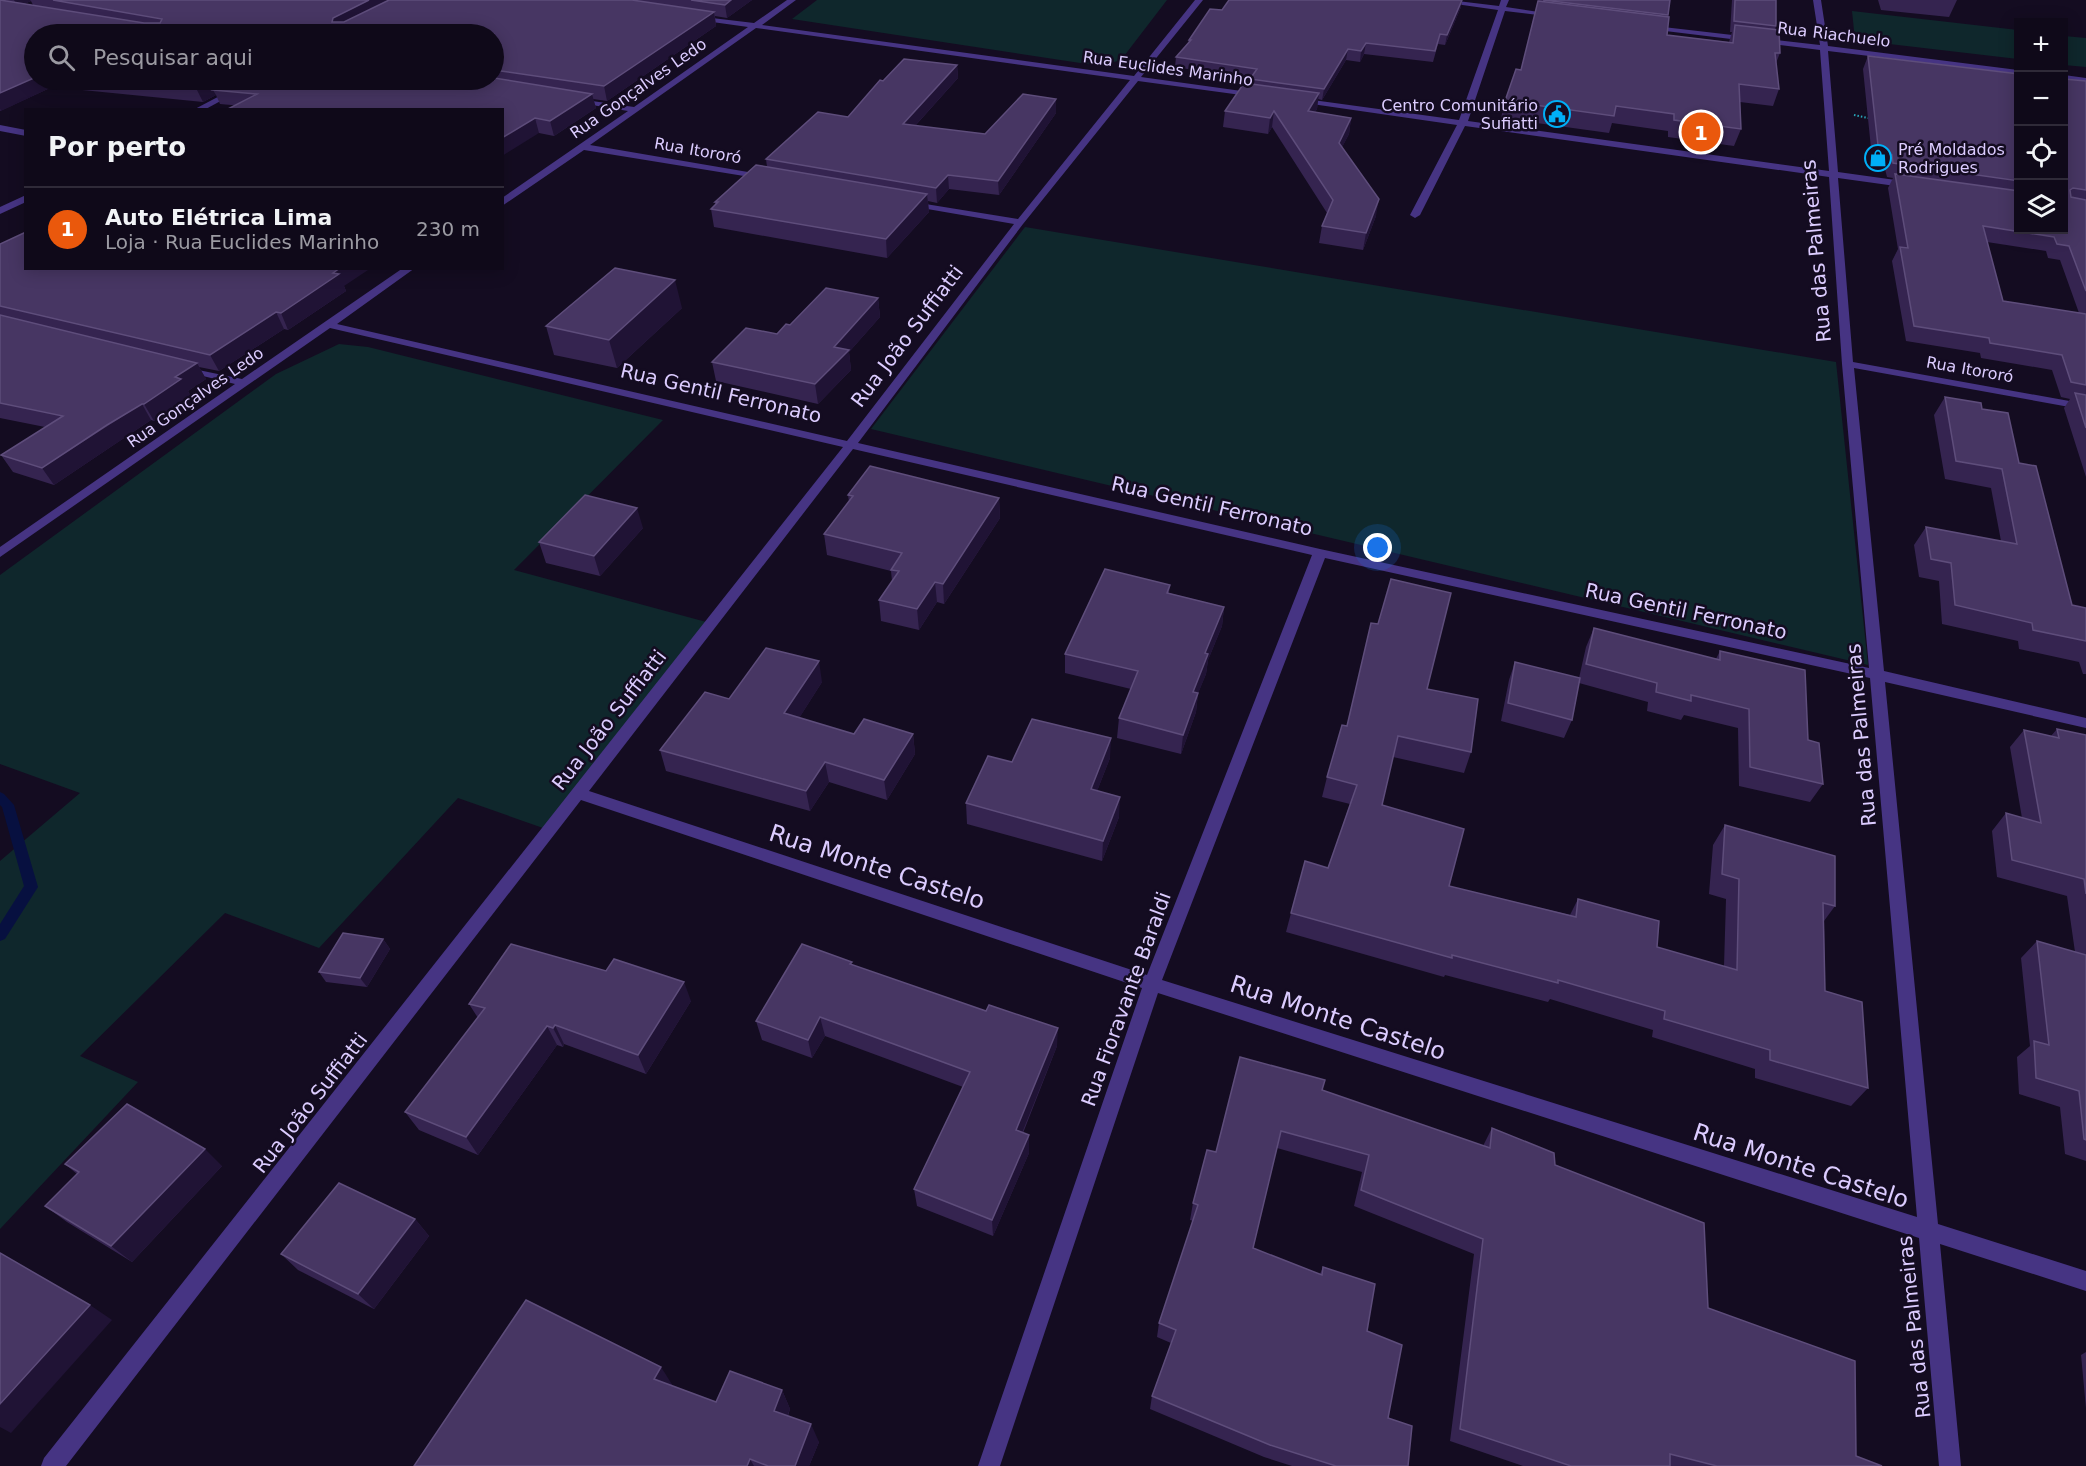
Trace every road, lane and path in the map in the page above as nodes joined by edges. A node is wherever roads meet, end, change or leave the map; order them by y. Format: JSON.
{"nodes":[{"id":1,"x":792,"y":0,"type":"edge"},
{"id":2,"x":1199,"y":0,"type":"edge"},
{"id":3,"x":1431,"y":0,"type":"edge"},
{"id":4,"x":1817,"y":0,"type":"edge"},
{"id":5,"x":1504,"y":4,"type":"edge"},
{"id":6,"x":688,"y":17,"type":"edge"},
{"id":7,"x":1567,"y":17,"type":"edge"},
{"id":8,"x":1637,"y":25,"type":"edge"},
{"id":9,"x":755,"y":26,"type":"junction"},
{"id":10,"x":1824,"y":48,"type":"junction"},
{"id":11,"x":2014,"y":71,"type":"edge"},
{"id":12,"x":1136,"y":78,"type":"junction"},
{"id":13,"x":2068,"y":78,"type":"edge"},
{"id":14,"x":2086,"y":80,"type":"edge"},
{"id":15,"x":236,"y":90,"type":"edge"},
{"id":16,"x":1264,"y":96,"type":"edge"},
{"id":17,"x":569,"y":99,"type":"edge"},
{"id":18,"x":1288,"y":99,"type":"edge"},
{"id":19,"x":201,"y":108,"type":"edge"},
{"id":20,"x":1828,"y":109,"type":"junction"},
{"id":21,"x":636,"y":110,"type":"junction"},
{"id":22,"x":1463,"y":122,"type":"junction"},
{"id":23,"x":1882,"y":124,"type":"edge"},
{"id":24,"x":0,"y":128,"type":"edge"},
{"id":25,"x":24,"y":133,"type":"edge"},
{"id":26,"x":584,"y":147,"type":"junction"},
{"id":27,"x":1832,"y":173,"type":"junction"},
{"id":28,"x":772,"y":179,"type":"edge"},
{"id":29,"x":1926,"y":187,"type":"edge"},
{"id":30,"x":24,"y":199,"type":"edge"},
{"id":31,"x":504,"y":202,"type":"edge"},
{"id":32,"x":902,"y":202,"type":"edge"},
{"id":33,"x":0,"y":211,"type":"edge"},
{"id":34,"x":1415,"y":214,"type":"dead end"},
{"id":35,"x":1020,"y":222,"type":"junction"},
{"id":36,"x":407,"y":270,"type":"edge"},
{"id":37,"x":329,"y":325,"type":"junction"},
{"id":38,"x":1848,"y":364,"type":"junction"},
{"id":39,"x":174,"y":366,"type":"edge"},
{"id":40,"x":244,"y":383,"type":"junction"},
{"id":41,"x":2086,"y":406,"type":"edge"},
{"id":42,"x":851,"y":444,"type":"junction"},
{"id":43,"x":0,"y":553,"type":"edge"},
{"id":44,"x":1320,"y":553,"type":"junction"},
{"id":45,"x":1878,"y":675,"type":"junction"},
{"id":46,"x":2086,"y":723,"type":"edge"},
{"id":47,"x":578,"y":793,"type":"junction"},
{"id":48,"x":1152,"y":984,"type":"junction"},
{"id":49,"x":1928,"y":1231,"type":"junction"},
{"id":50,"x":2086,"y":1281,"type":"edge"},
{"id":51,"x":52,"y":1466,"type":"edge"},
{"id":52,"x":989,"y":1466,"type":"edge"},
{"id":53,"x":1950,"y":1466,"type":"edge"}],
"edges":[{"from":1,"to":9,"type":"street","name":"Rua Gonçalves Ledo"},
{"from":2,"to":12,"type":"street","name":"Rua João Suffiatti"},
{"from":3,"to":5,"type":"street"},
{"from":4,"to":10,"type":"street","name":"Rua das Palmeiras"},
{"from":5,"to":7,"type":"street"},
{"from":5,"to":22,"type":"street"},
{"from":6,"to":9,"type":"street","name":"Rua Euclides Marinho"},
{"from":8,"to":10,"type":"street","name":"Rua Riachuelo"},
{"from":9,"to":12,"type":"street","name":"Rua Euclides Marinho"},
{"from":9,"to":21,"type":"street","name":"Rua Gonçalves Ledo"},
{"from":10,"to":11,"type":"street","name":"Rua Riachuelo"},
{"from":10,"to":20,"type":"street","name":"Rua das Palmeiras"},
{"from":12,"to":16,"type":"street","name":"Rua Euclides Marinho"},
{"from":12,"to":35,"type":"street","name":"Rua João Suffiatti"},
{"from":13,"to":14,"type":"street"},
{"from":15,"to":19,"type":"street"},
{"from":17,"to":21,"type":"street"},
{"from":18,"to":22,"type":"street"},
{"from":20,"to":23,"type":"path"},
{"from":20,"to":27,"type":"street","name":"Rua das Palmeiras"},
{"from":21,"to":26,"type":"street","name":"Rua Gonçalves Ledo"},
{"from":22,"to":27,"type":"street"},
{"from":22,"to":34,"type":"street"},
{"from":24,"to":25,"type":"street"},
{"from":26,"to":28,"type":"street","name":"Rua Itororó"},
{"from":26,"to":31,"type":"street","name":"Rua Gonçalves Ledo"},
{"from":27,"to":29,"type":"street"},
{"from":27,"to":38,"type":"street","name":"Rua das Palmeiras"},
{"from":30,"to":33,"type":"street"},
{"from":32,"to":35,"type":"street"},
{"from":35,"to":42,"type":"street","name":"Rua João Suffiatti"},
{"from":36,"to":37,"type":"street","name":"Rua Gonçalves Ledo"},
{"from":37,"to":40,"type":"street","name":"Rua Gonçalves Ledo"},
{"from":37,"to":42,"type":"street","name":"Rua Gentil Ferronato"},
{"from":38,"to":41,"type":"street","name":"Rua Itororó"},
{"from":38,"to":45,"type":"street","name":"Rua das Palmeiras"},
{"from":39,"to":40,"type":"street"},
{"from":40,"to":43,"type":"street","name":"Rua Gonçalves Ledo"},
{"from":42,"to":44,"type":"street","name":"Rua Gentil Ferronato"},
{"from":42,"to":47,"type":"street","name":"Rua João Suffiatti"},
{"from":44,"to":45,"type":"street","name":"Rua Gentil Ferronato"},
{"from":44,"to":48,"type":"street","name":"Rua Fioravante Baraldi"},
{"from":45,"to":46,"type":"street","name":"Rua Gentil Ferronato"},
{"from":45,"to":49,"type":"street","name":"Rua das Palmeiras"},
{"from":47,"to":48,"type":"street","name":"Rua Monte Castelo"},
{"from":47,"to":51,"type":"street","name":"Rua João Suffiatti"},
{"from":48,"to":49,"type":"street","name":"Rua Monte Castelo"},
{"from":48,"to":52,"type":"street","name":"Rua Fioravante Baraldi"},
{"from":49,"to":50,"type":"street","name":"Rua Monte Castelo"},
{"from":49,"to":53,"type":"street","name":"Rua das Palmeiras"}]}
